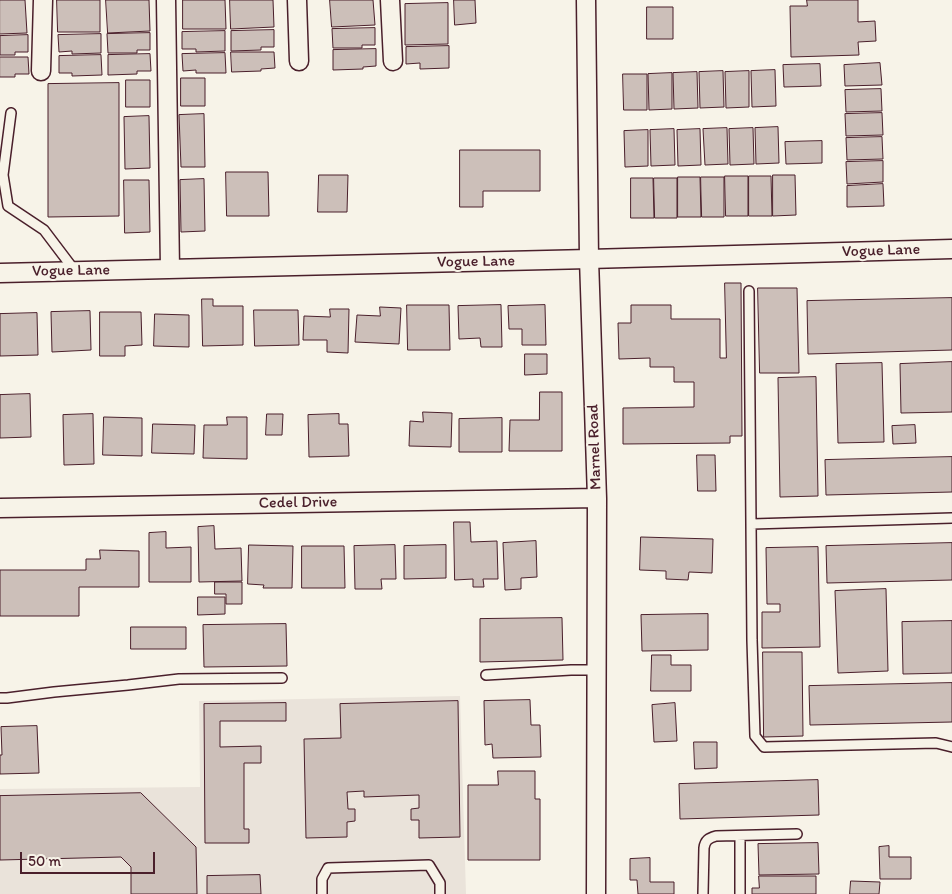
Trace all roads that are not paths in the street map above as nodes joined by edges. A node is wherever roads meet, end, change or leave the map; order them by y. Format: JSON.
{"nodes":[{"id":1,"x":42,"y":0,"type":"edge"},
{"id":2,"x":166,"y":0,"type":"edge"},
{"id":3,"x":297,"y":0,"type":"edge"},
{"id":4,"x":390,"y":0,"type":"edge"},
{"id":5,"x":586,"y":0,"type":"edge"},
{"id":6,"x":299,"y":61,"type":"dead end"},
{"id":7,"x":394,"y":61,"type":"dead end"},
{"id":8,"x":41,"y":70,"type":"dead end"},
{"id":9,"x":11,"y":114,"type":"dead end"},
{"id":10,"x":952,"y":249,"type":"edge"},
{"id":11,"x":589,"y":259,"type":"junction"},
{"id":12,"x":170,"y":269,"type":"junction"},
{"id":13,"x":75,"y":271,"type":"junction"},
{"id":14,"x":0,"y":273,"type":"edge"},
{"id":15,"x":749,"y":291,"type":"dead end"},
{"id":16,"x":597,"y":498,"type":"junction"},
{"id":17,"x":0,"y":508,"type":"edge"},
{"id":18,"x":952,"y":518,"type":"edge"},
{"id":19,"x":752,"y":524,"type":"junction"},
{"id":20,"x":597,"y":670,"type":"junction"},
{"id":21,"x":486,"y":675,"type":"dead end"},
{"id":22,"x":282,"y":678,"type":"dead end"},
{"id":23,"x":0,"y":698,"type":"edge"},
{"id":24,"x":952,"y":747,"type":"edge"},
{"id":25,"x":797,"y":834,"type":"dead end"},
{"id":26,"x":740,"y":836,"type":"junction"},
{"id":27,"x":322,"y":894,"type":"edge"},
{"id":28,"x":440,"y":894,"type":"edge"},
{"id":29,"x":596,"y":894,"type":"edge"},
{"id":30,"x":704,"y":894,"type":"edge"},
{"id":31,"x":740,"y":894,"type":"edge"}],
"edges":[{"from":1,"to":8,"type":"street"},
{"from":2,"to":12,"type":"street"},
{"from":3,"to":6,"type":"street"},
{"from":4,"to":7,"type":"street"},
{"from":5,"to":11,"type":"street","name":"Marnel Road"},
{"from":9,"to":13,"type":"lane"},
{"from":10,"to":11,"type":"street","name":"Vogue Lane"},
{"from":11,"to":12,"type":"street","name":"Vogue Lane"},
{"from":11,"to":16,"type":"street","name":"Marnel Road"},
{"from":12,"to":13,"type":"street","name":"Vogue Lane"},
{"from":13,"to":14,"type":"street","name":"Vogue Lane"},
{"from":15,"to":19,"type":"lane"},
{"from":16,"to":17,"type":"street","name":"Cedel Drive"},
{"from":16,"to":20,"type":"street","name":"Marnel Road"},
{"from":18,"to":19,"type":"lane"},
{"from":19,"to":24,"type":"lane"},
{"from":20,"to":21,"type":"lane"},
{"from":20,"to":29,"type":"street","name":"Marnel Road"},
{"from":22,"to":23,"type":"lane"},
{"from":25,"to":26,"type":"lane"},
{"from":26,"to":30,"type":"lane"},
{"from":26,"to":31,"type":"lane"},
{"from":27,"to":28,"type":"lane"}]}
